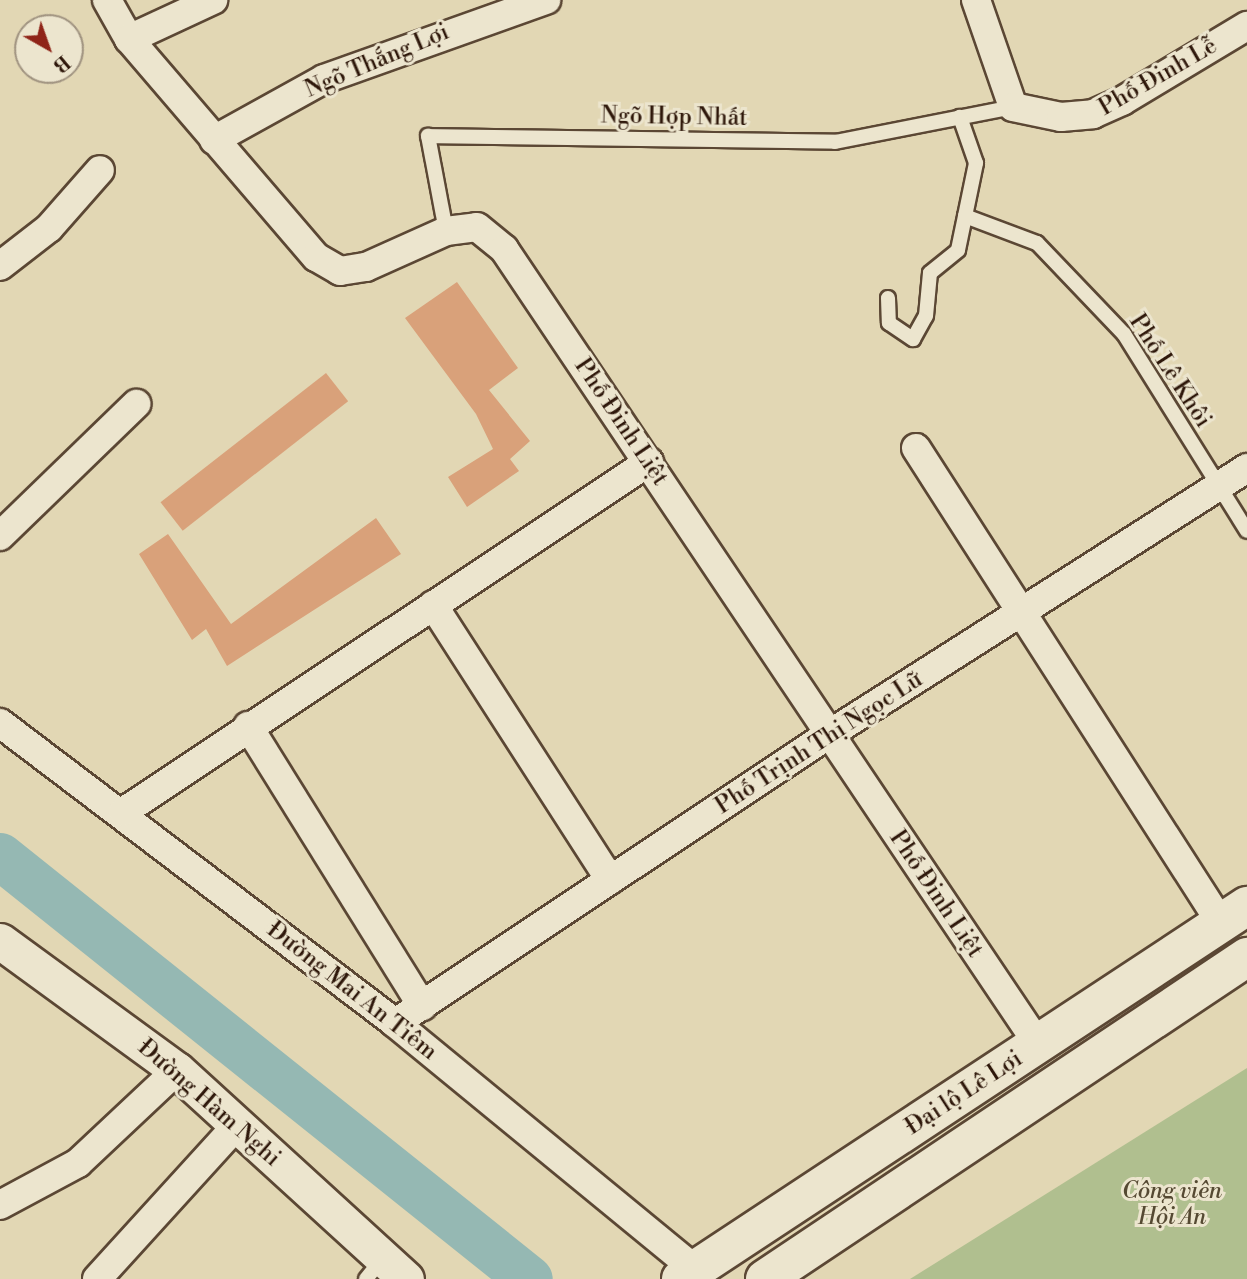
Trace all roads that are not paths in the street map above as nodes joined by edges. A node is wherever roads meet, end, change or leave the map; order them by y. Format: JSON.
{"nodes":[{"id":1,"x":107,"y":0,"type":"edge"},
{"id":2,"x":213,"y":0,"type":"edge"},
{"id":3,"x":546,"y":0,"type":"edge"},
{"id":4,"x":976,"y":0,"type":"edge"},
{"id":5,"x":1247,"y":26,"type":"edge"},
{"id":6,"x":129,"y":39,"type":"junction"},
{"id":7,"x":1013,"y":107,"type":"junction"},
{"id":8,"x":960,"y":117,"type":"junction"},
{"id":9,"x":214,"y":140,"type":"junction"},
{"id":10,"x":100,"y":170,"type":"dead end"},
{"id":11,"x":965,"y":216,"type":"junction"},
{"id":12,"x":446,"y":230,"type":"junction"},
{"id":13,"x":0,"y":266,"type":"edge"},
{"id":14,"x":888,"y":298,"type":"dead end"},
{"id":15,"x":136,"y":404,"type":"dead end"},
{"id":16,"x":916,"y":448,"type":"dead end"},
{"id":17,"x":649,"y":462,"type":"junction"},
{"id":18,"x":1247,"y":468,"type":"edge"},
{"id":19,"x":1219,"y":489,"type":"junction"},
{"id":20,"x":1247,"y":531,"type":"edge"},
{"id":21,"x":0,"y":536,"type":"edge"},
{"id":22,"x":433,"y":605,"type":"junction"},
{"id":23,"x":1020,"y":615,"type":"junction"},
{"id":24,"x":0,"y":723,"type":"edge"},
{"id":25,"x":248,"y":726,"type":"junction"},
{"id":26,"x":828,"y":735,"type":"junction"},
{"id":27,"x":123,"y":813,"type":"junction"},
{"id":28,"x":610,"y":880,"type":"junction"},
{"id":29,"x":1234,"y":914,"type":"edge"},
{"id":30,"x":0,"y":941,"type":"edge"},
{"id":31,"x":1247,"y":957,"type":"edge"},
{"id":32,"x":422,"y":1006,"type":"junction"},
{"id":33,"x":395,"y":1023,"type":"junction"},
{"id":34,"x":1038,"y":1044,"type":"junction"},
{"id":35,"x":177,"y":1070,"type":"junction"},
{"id":36,"x":237,"y":1125,"type":"junction"},
{"id":37,"x":0,"y":1205,"type":"edge"},
{"id":38,"x":385,"y":1272,"type":"edge"},
{"id":39,"x":689,"y":1274,"type":"edge"},
{"id":40,"x":97,"y":1279,"type":"edge"},
{"id":41,"x":765,"y":1279,"type":"edge"}],
"edges":[{"from":1,"to":6,"type":"street","name":"Phố Đinh Liệt"},
{"from":2,"to":6,"type":"street"},
{"from":3,"to":9,"type":"street","name":"Ngõ Thắng Lợi"},
{"from":4,"to":7,"type":"street"},
{"from":5,"to":7,"type":"street","name":"Phố Đinh Lễ"},
{"from":6,"to":9,"type":"street","name":"Phố Đinh Liệt"},
{"from":7,"to":8,"type":"lane","name":"Ngõ Hợp Nhất"},
{"from":8,"to":11,"type":"lane"},
{"from":8,"to":12,"type":"lane","name":"Ngõ Hợp Nhất"},
{"from":9,"to":12,"type":"street","name":"Phố Đinh Liệt"},
{"from":10,"to":13,"type":"street"},
{"from":11,"to":14,"type":"lane"},
{"from":11,"to":19,"type":"lane","name":"Phố Lê Khôi"},
{"from":12,"to":17,"type":"street","name":"Phố Đinh Liệt"},
{"from":15,"to":21,"type":"street"},
{"from":16,"to":23,"type":"street"},
{"from":17,"to":22,"type":"street"},
{"from":17,"to":26,"type":"street","name":"Phố Đinh Liệt"},
{"from":18,"to":19,"type":"street","name":"Phố Trịnh Thị Ngọc Lữ"},
{"from":19,"to":20,"type":"lane","name":"Phố Lê Khôi"},
{"from":19,"to":23,"type":"street","name":"Phố Trịnh Thị Ngọc Lữ"},
{"from":22,"to":25,"type":"street"},
{"from":22,"to":28,"type":"street"},
{"from":23,"to":26,"type":"street","name":"Phố Trịnh Thị Ngọc Lữ"},
{"from":23,"to":29,"type":"street"},
{"from":24,"to":27,"type":"street","name":"Đường Mai An Tiêm"},
{"from":25,"to":27,"type":"street"},
{"from":25,"to":32,"type":"street"},
{"from":26,"to":28,"type":"street","name":"Phố Trịnh Thị Ngọc Lữ"},
{"from":26,"to":34,"type":"street","name":"Phố Đinh Liệt"},
{"from":27,"to":33,"type":"street","name":"Đường Mai An Tiêm"},
{"from":28,"to":32,"type":"street","name":"Phố Trịnh Thị Ngọc Lữ"},
{"from":29,"to":34,"type":"main road","name":"Đại lộ Lê Lợi"},
{"from":30,"to":35,"type":"street","name":"Đường Hàm Nghi"},
{"from":31,"to":41,"type":"main road","name":"Đại lộ Lê Lợi"},
{"from":32,"to":33,"type":"street","name":"Phố Trịnh Thị Ngọc Lữ"},
{"from":33,"to":39,"type":"street","name":"Đường Mai An Tiêm"},
{"from":34,"to":39,"type":"main road","name":"Đại lộ Lê Lợi"},
{"from":35,"to":36,"type":"street","name":"Đường Hàm Nghi"},
{"from":35,"to":37,"type":"street"},
{"from":36,"to":38,"type":"street","name":"Đường Hàm Nghi"},
{"from":36,"to":40,"type":"street"}]}
